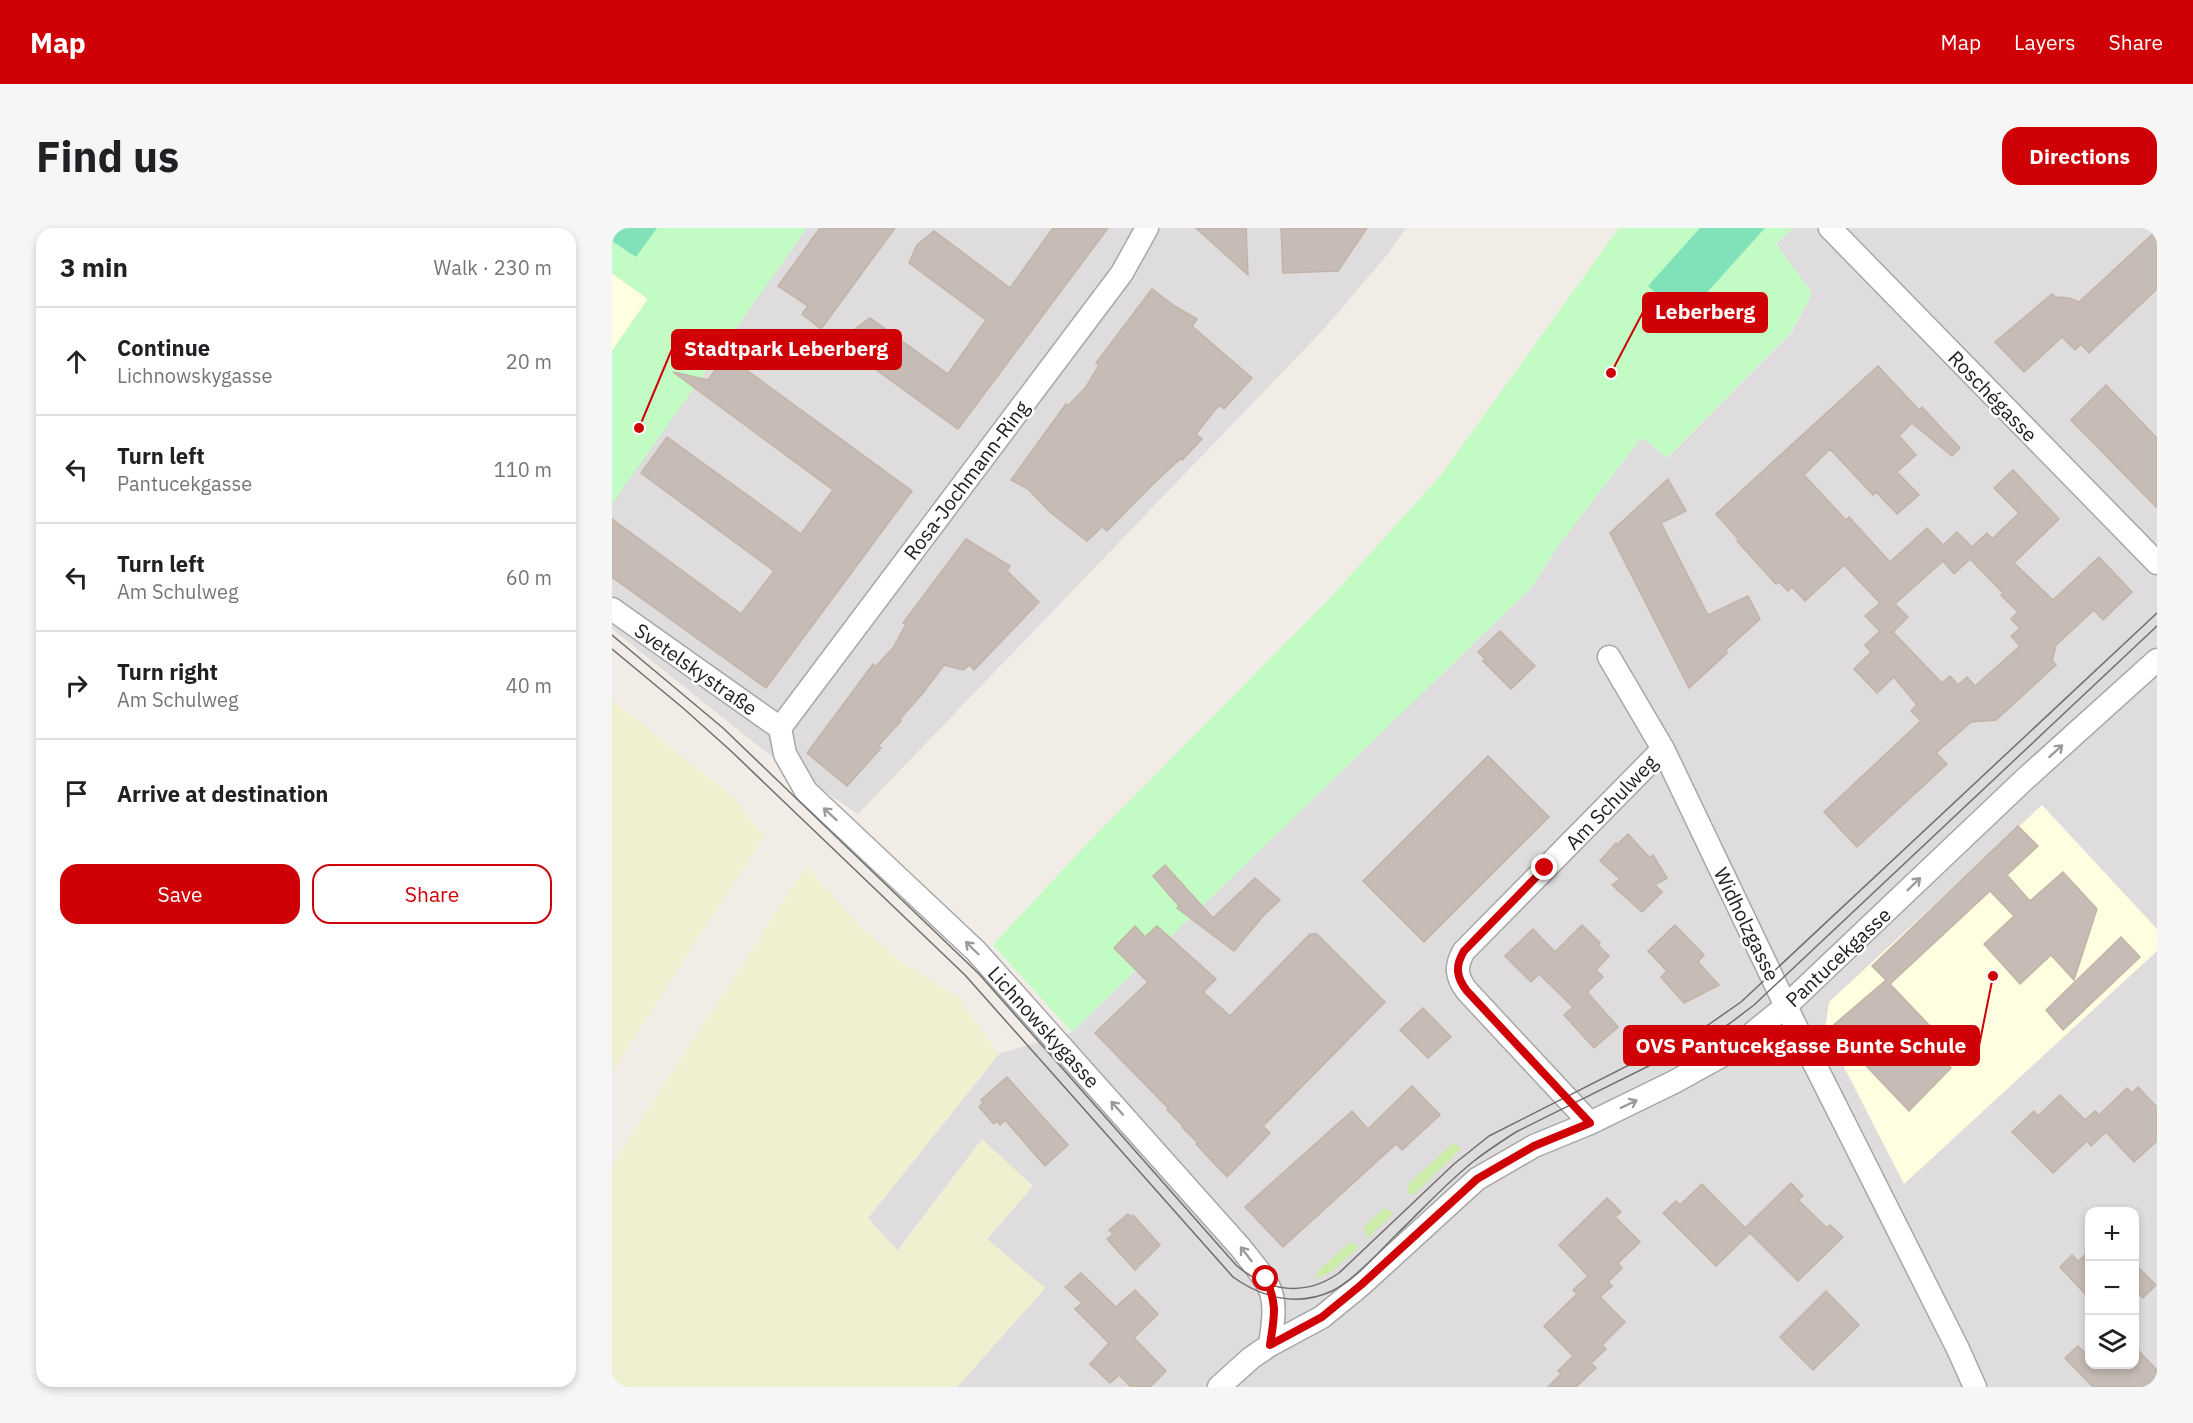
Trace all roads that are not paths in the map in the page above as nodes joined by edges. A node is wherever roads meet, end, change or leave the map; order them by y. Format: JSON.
{"nodes":[{"id":1,"x":1147,"y":228,"type":"edge"},
{"id":2,"x":1830,"y":228,"type":"edge"},
{"id":3,"x":2157,"y":563,"type":"edge"},
{"id":4,"x":612,"y":609,"type":"edge"},
{"id":5,"x":1609,"y":657,"type":"dead end"},
{"id":6,"x":2157,"y":660,"type":"edge"},
{"id":7,"x":780,"y":728,"type":"junction"},
{"id":8,"x":1662,"y":749,"type":"junction"},
{"id":9,"x":1786,"y":1006,"type":"junction"},
{"id":10,"x":1590,"y":1123,"type":"junction"},
{"id":11,"x":1270,"y":1345,"type":"junction"},
{"id":12,"x":1219,"y":1387,"type":"edge"},
{"id":13,"x":1975,"y":1387,"type":"edge"}],
"edges":[{"from":1,"to":7,"type":"street","name":"Rosa-Jochmann-Ring"},
{"from":2,"to":3,"type":"street","name":"Roschégasse"},
{"from":4,"to":7,"type":"street","name":"Svetelskystraße"},
{"from":5,"to":8,"type":"street","name":"Widholzgasse"},
{"from":9,"to":6,"type":"street","name":"Pantucekgasse","one_way":true},
{"from":11,"to":7,"type":"street","name":"Lichnowskygasse","one_way":true},
{"from":8,"to":9,"type":"street","name":"Widholzgasse"},
{"from":8,"to":10,"type":"street","name":"Am Schulweg"},
{"from":10,"to":9,"type":"street","name":"Pantucekgasse","one_way":true},
{"from":9,"to":13,"type":"street","name":"Widholzgasse"},
{"from":10,"to":11,"type":"street","name":"Pantucekgasse"},
{"from":11,"to":12,"type":"street","name":"Pantucekgasse"}]}
